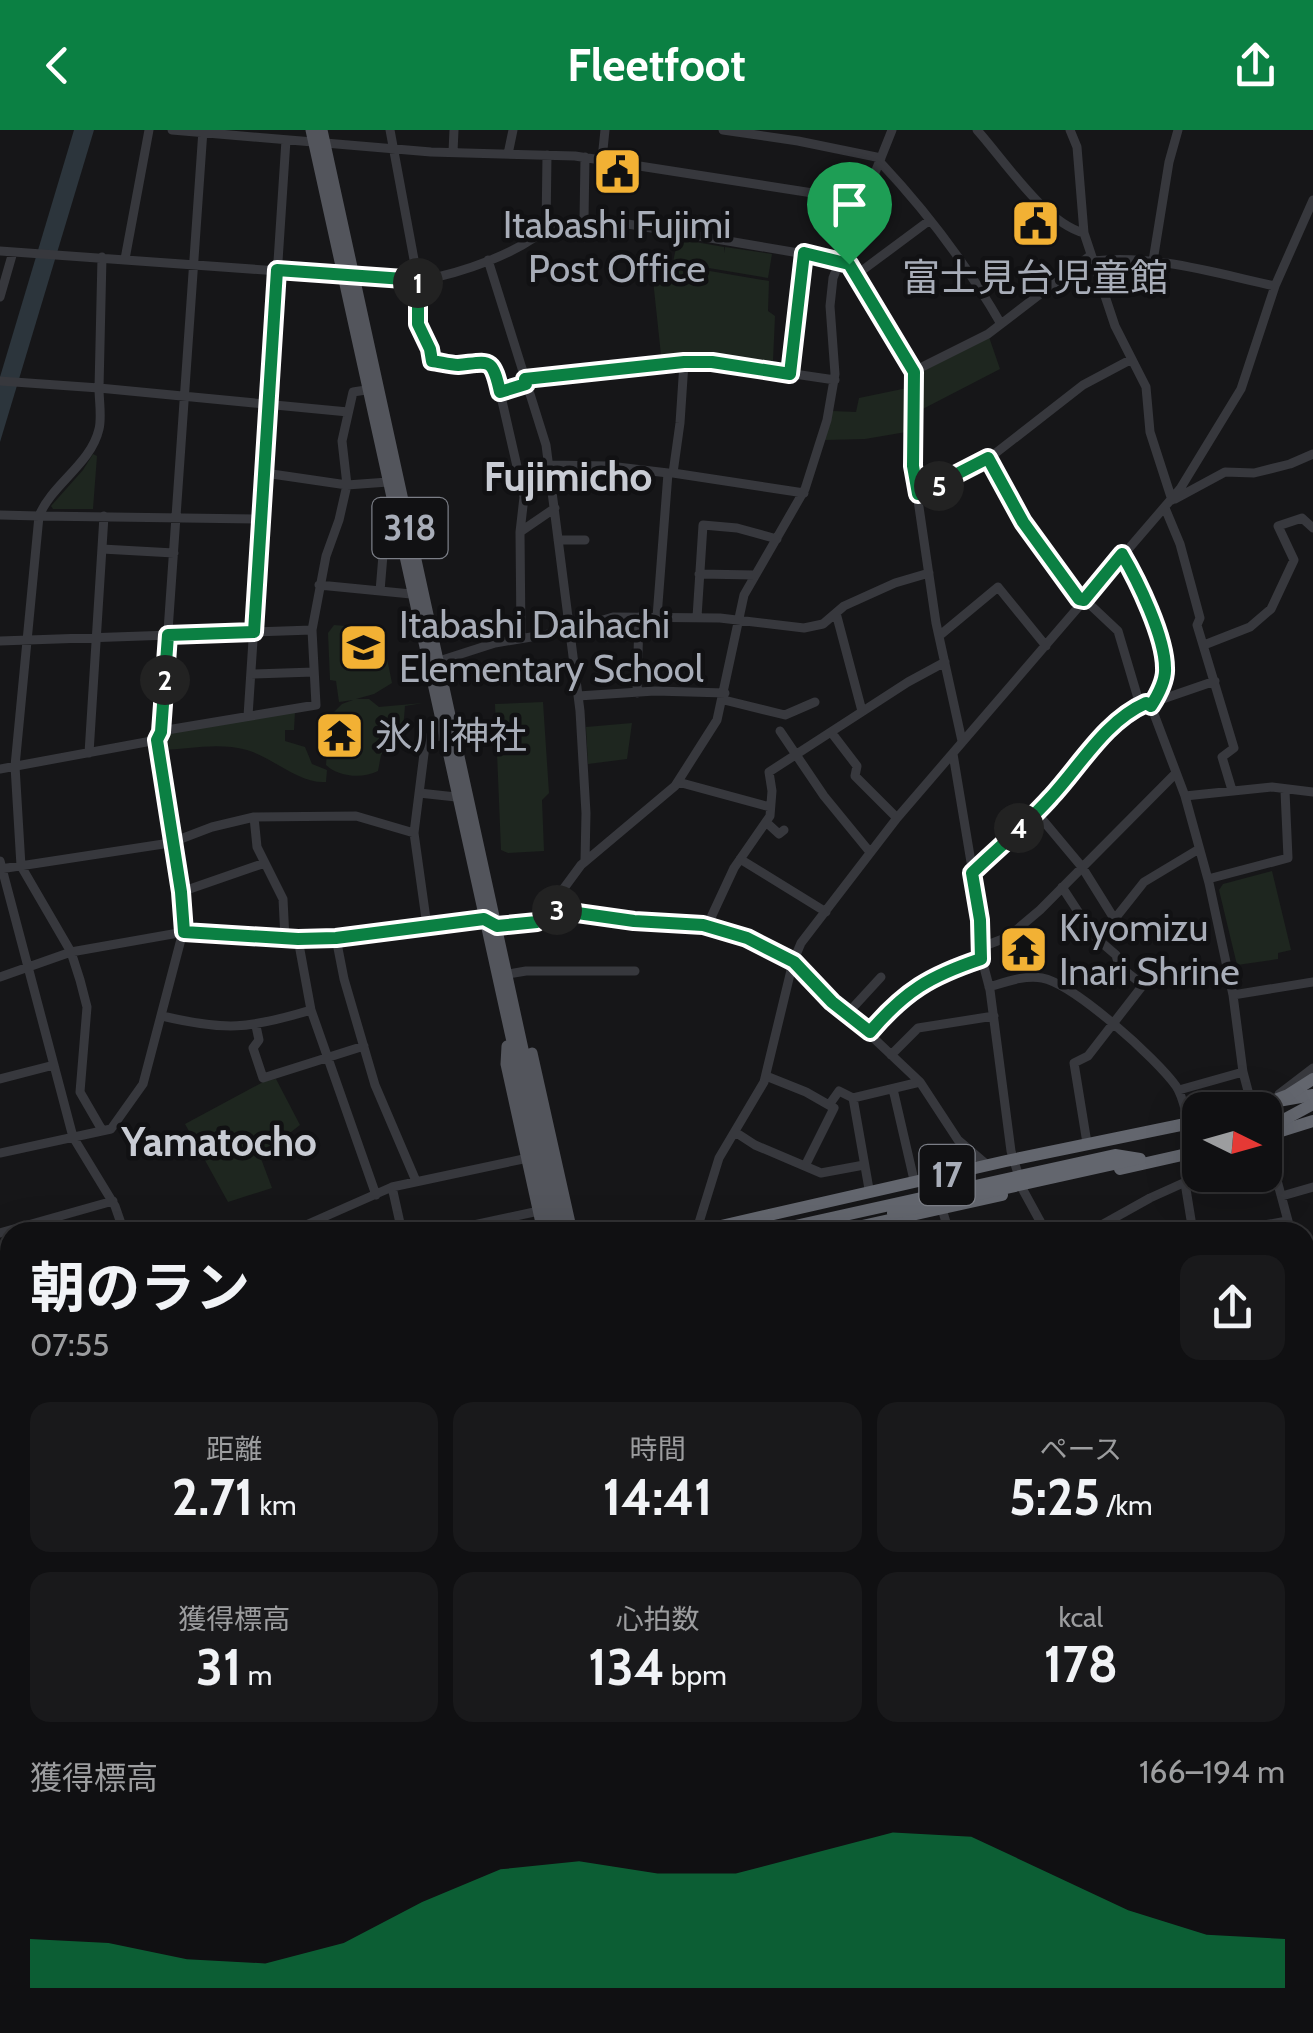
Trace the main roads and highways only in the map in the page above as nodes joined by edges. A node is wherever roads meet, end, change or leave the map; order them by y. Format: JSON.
{"nodes":[{"id":1,"x":318,"y":136,"type":"edge"},
{"id":2,"x":348,"y":275,"type":"junction"},
{"id":3,"x":516,"y":1012,"type":"junction"},
{"id":4,"x":508,"y":1030,"type":"junction"},
{"id":5,"x":1313,"y":1079,"type":"edge"},
{"id":6,"x":1313,"y":1095,"type":"edge"},
{"id":7,"x":1282,"y":1097,"type":"edge"},
{"id":8,"x":1282,"y":1101,"type":"edge"},
{"id":9,"x":1313,"y":1104,"type":"edge"},
{"id":10,"x":534,"y":1121,"type":"junction"},
{"id":11,"x":1313,"y":1121,"type":"edge"},
{"id":12,"x":1282,"y":1123,"type":"edge"},
{"id":13,"x":1182,"y":1124,"type":"edge"},
{"id":14,"x":1182,"y":1124,"type":"edge"},
{"id":15,"x":1282,"y":1129,"type":"edge"},
{"id":16,"x":1182,"y":1152,"type":"edge"},
{"id":17,"x":1182,"y":1153,"type":"edge"},
{"id":18,"x":1140,"y":1158,"type":"junction"},
{"id":19,"x":917,"y":1179,"type":"junction"},
{"id":20,"x":1020,"y":1181,"type":"junction"},
{"id":21,"x":542,"y":1222,"type":"edge"},
{"id":22,"x":552,"y":1222,"type":"edge"},
{"id":23,"x":560,"y":1222,"type":"edge"},
{"id":24,"x":570,"y":1222,"type":"edge"},
{"id":25,"x":737,"y":1222,"type":"edge"},
{"id":26,"x":741,"y":1222,"type":"edge"},
{"id":27,"x":813,"y":1222,"type":"edge"},
{"id":28,"x":851,"y":1222,"type":"edge"},
{"id":29,"x":893,"y":1222,"type":"edge"}],
"edges":[{"from":1,"to":2,"type":"main road","number":"318"},
{"from":2,"to":3,"type":"main road","number":"318"},
{"from":2,"to":4,"type":"main road","number":"318"},
{"from":3,"to":10,"type":"main road","number":"318"},
{"from":3,"to":24,"type":"main road"},
{"from":4,"to":10,"type":"main road","number":"318"},
{"from":4,"to":21,"type":"main road"},
{"from":5,"to":7,"type":"highway","bridge":true},
{"from":6,"to":8,"type":"highway"},
{"from":9,"to":12,"type":"highway","bridge":true},
{"from":10,"to":22,"type":"main road","number":"318"},
{"from":10,"to":23,"type":"main road","number":"318"},
{"from":11,"to":15,"type":"highway"},
{"from":13,"to":19,"type":"highway","number":"17"},
{"from":14,"to":26,"type":"highway","bridge":true},
{"from":16,"to":18,"type":"highway"},
{"from":17,"to":20,"type":"highway","number":"17"},
{"from":18,"to":27,"type":"highway","bridge":true},
{"from":18,"to":28,"type":"highway","bridge":true},
{"from":19,"to":20,"type":"highway"},
{"from":19,"to":25,"type":"highway","number":"17"},
{"from":20,"to":29,"type":"highway","number":"17"}]}
